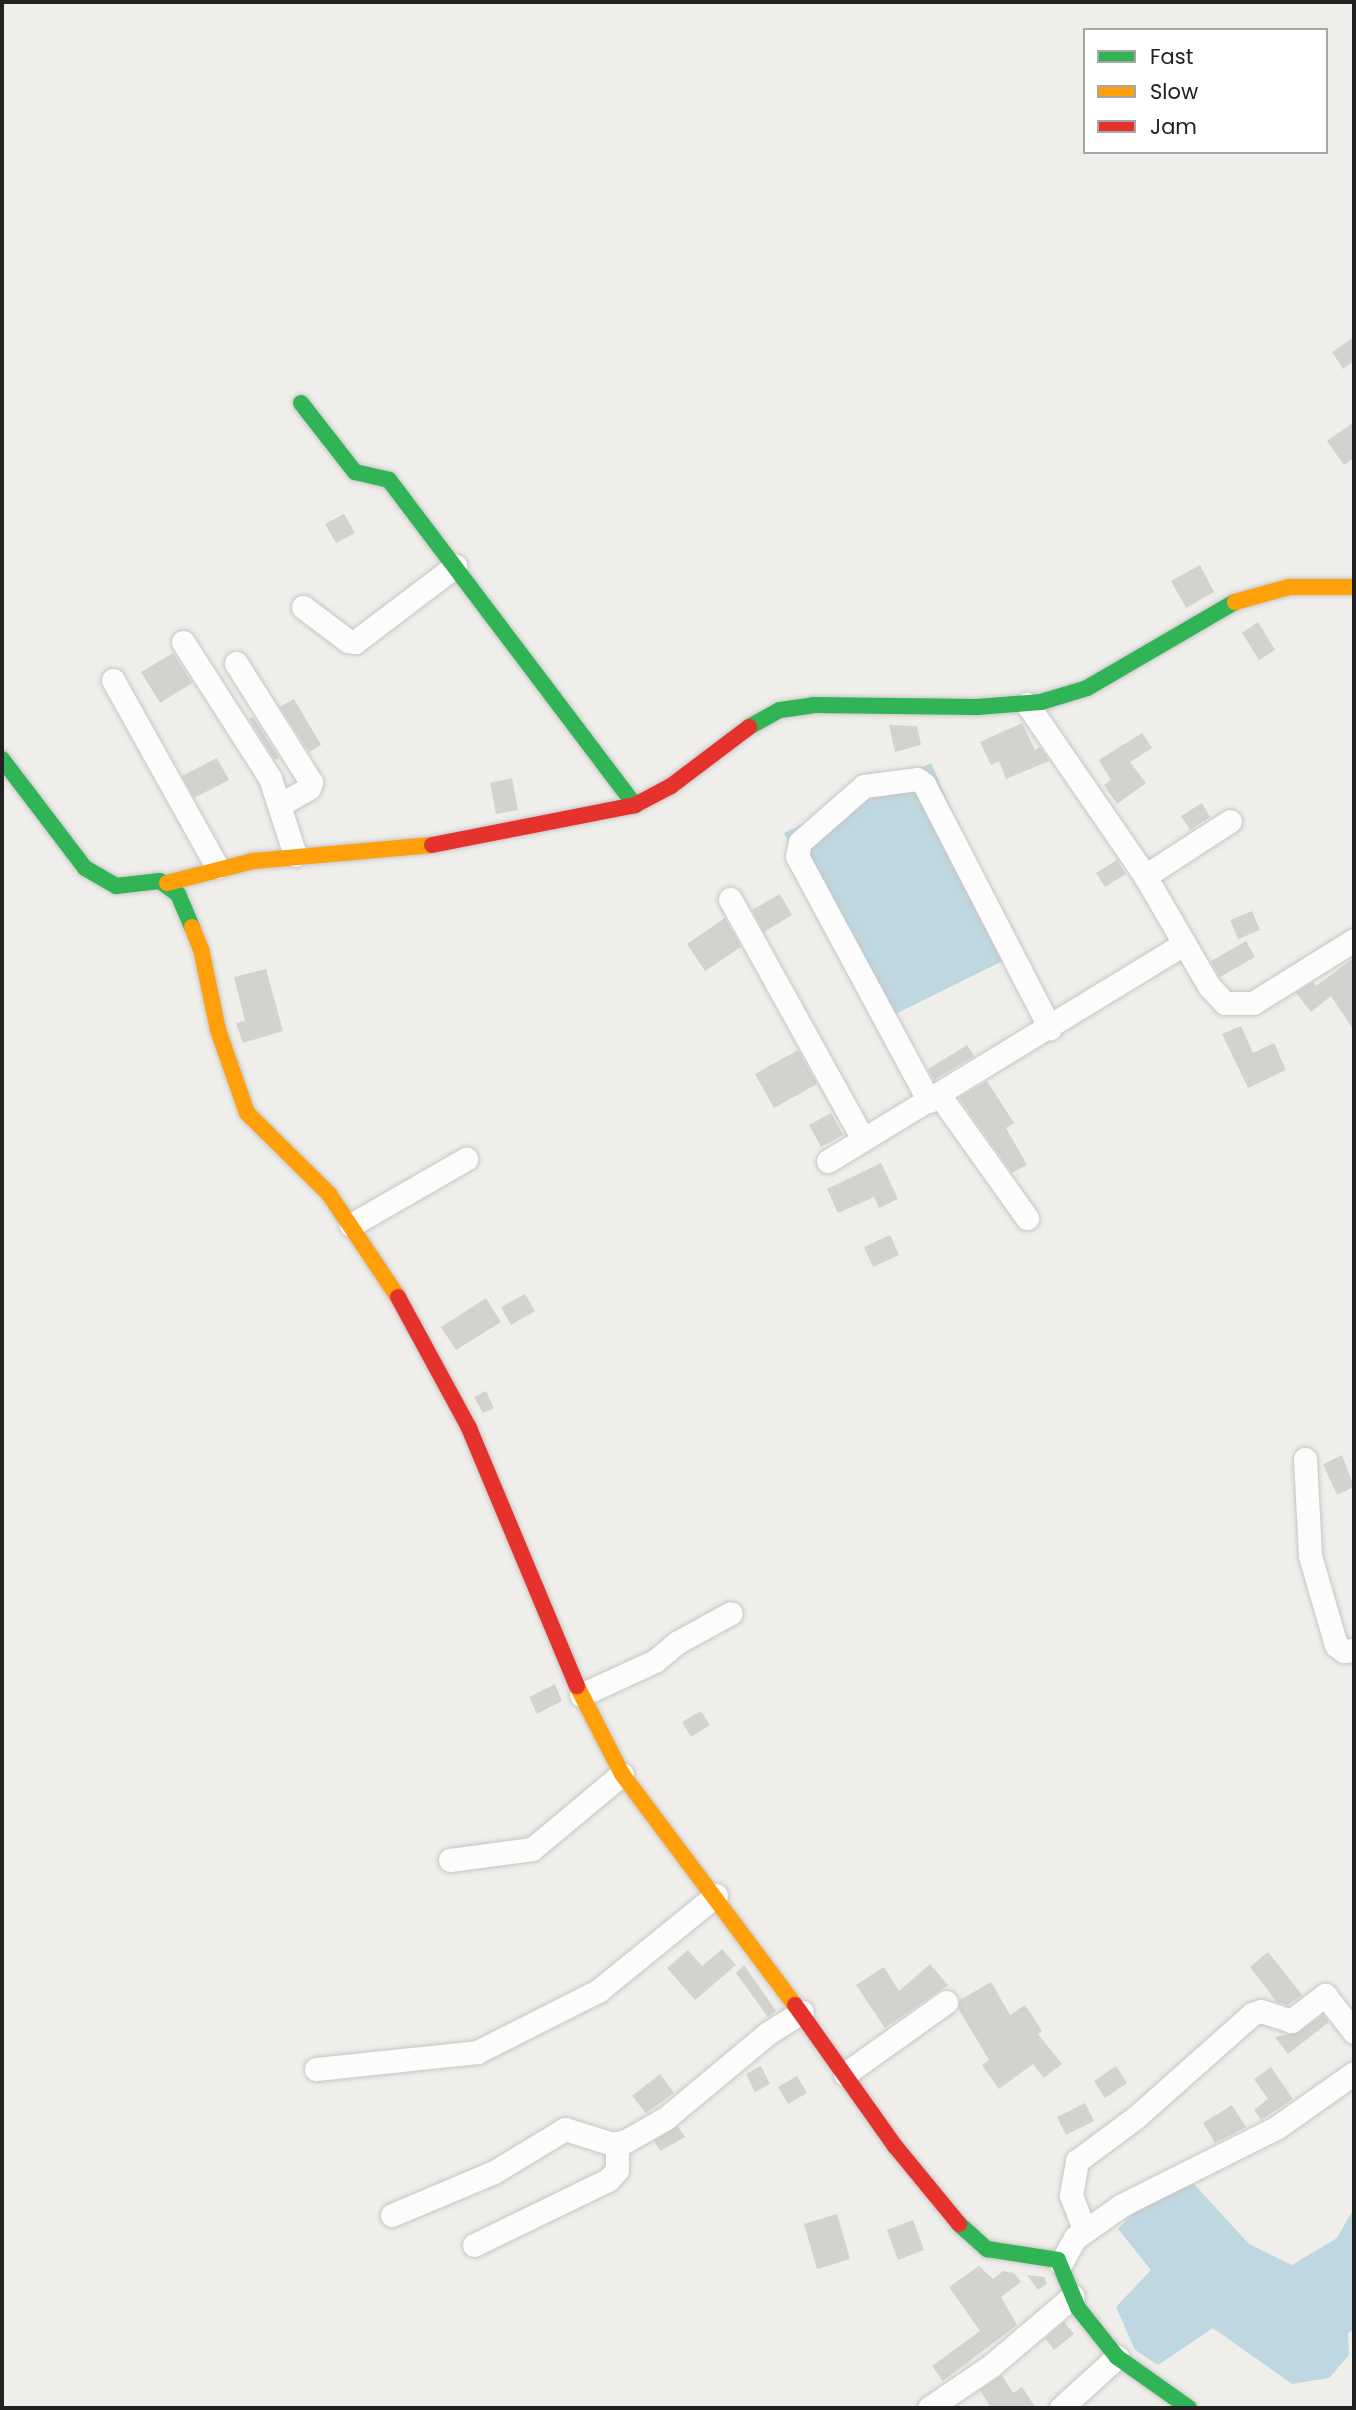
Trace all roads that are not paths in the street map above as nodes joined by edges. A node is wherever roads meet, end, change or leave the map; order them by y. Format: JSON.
{"nodes":[{"id":1,"x":301,"y":403,"type":"dead end"},
{"id":2,"x":455,"y":566,"type":"junction"},
{"id":3,"x":1354,"y":587,"type":"edge"},
{"id":4,"x":303,"y":607,"type":"dead end"},
{"id":5,"x":183,"y":642,"type":"dead end"},
{"id":6,"x":236,"y":663,"type":"dead end"},
{"id":7,"x":113,"y":680,"type":"dead end"},
{"id":8,"x":1027,"y":704,"type":"junction"},
{"id":9,"x":2,"y":759,"type":"edge"},
{"id":10,"x":279,"y":805,"type":"junction"},
{"id":11,"x":635,"y":805,"type":"junction"},
{"id":12,"x":1230,"y":821,"type":"dead end"},
{"id":13,"x":295,"y":855,"type":"junction"},
{"id":14,"x":217,"y":867,"type":"junction"},
{"id":15,"x":1145,"y":876,"type":"junction"},
{"id":16,"x":167,"y":883,"type":"junction"},
{"id":17,"x":730,"y":900,"type":"dead end"},
{"id":18,"x":1354,"y":940,"type":"edge"},
{"id":19,"x":1184,"y":944,"type":"junction"},
{"id":20,"x":1050,"y":1028,"type":"junction"},
{"id":21,"x":934,"y":1099,"type":"junction"},
{"id":22,"x":863,"y":1139,"type":"junction"},
{"id":23,"x":466,"y":1159,"type":"dead end"},
{"id":24,"x":828,"y":1161,"type":"dead end"},
{"id":25,"x":1027,"y":1219,"type":"dead end"},
{"id":26,"x":351,"y":1225,"type":"junction"},
{"id":27,"x":1305,"y":1460,"type":"dead end"},
{"id":28,"x":731,"y":1613,"type":"dead end"},
{"id":29,"x":1354,"y":1650,"type":"edge"},
{"id":30,"x":581,"y":1695,"type":"junction"},
{"id":31,"x":622,"y":1774,"type":"junction"},
{"id":32,"x":450,"y":1860,"type":"dead end"},
{"id":33,"x":716,"y":1895,"type":"junction"},
{"id":34,"x":946,"y":2002,"type":"dead end"},
{"id":35,"x":802,"y":2012,"type":"junction"},
{"id":36,"x":1354,"y":2032,"type":"edge"},
{"id":37,"x":316,"y":2069,"type":"dead end"},
{"id":38,"x":1354,"y":2073,"type":"edge"},
{"id":39,"x":845,"y":2074,"type":"junction"},
{"id":40,"x":617,"y":2144,"type":"junction"},
{"id":41,"x":392,"y":2216,"type":"dead end"},
{"id":42,"x":1084,"y":2230,"type":"junction"},
{"id":43,"x":474,"y":2245,"type":"dead end"},
{"id":44,"x":1061,"y":2263,"type":"junction"},
{"id":45,"x":1073,"y":2296,"type":"junction"},
{"id":46,"x":1117,"y":2357,"type":"junction"},
{"id":47,"x":929,"y":2408,"type":"edge"},
{"id":48,"x":1061,"y":2408,"type":"edge"},
{"id":49,"x":1189,"y":2408,"type":"edge"}],
"edges":[{"from":1,"to":2,"type":"street"},
{"from":2,"to":4,"type":"street"},
{"from":2,"to":11,"type":"street"},
{"from":3,"to":8,"type":"street"},
{"from":5,"to":10,"type":"street"},
{"from":6,"to":10,"type":"street"},
{"from":7,"to":14,"type":"street"},
{"from":8,"to":11,"type":"street"},
{"from":8,"to":15,"type":"street"},
{"from":9,"to":16,"type":"street"},
{"from":10,"to":13,"type":"street"},
{"from":11,"to":13,"type":"street"},
{"from":12,"to":15,"type":"street"},
{"from":13,"to":14,"type":"street"},
{"from":14,"to":16,"type":"street"},
{"from":15,"to":19,"type":"street"},
{"from":16,"to":26,"type":"street"},
{"from":17,"to":22,"type":"street"},
{"from":18,"to":19,"type":"street"},
{"from":19,"to":20,"type":"street"},
{"from":20,"to":21,"type":"street"},
{"from":20,"to":21,"type":"street"},
{"from":21,"to":22,"type":"street"},
{"from":21,"to":25,"type":"street"},
{"from":22,"to":24,"type":"street"},
{"from":23,"to":26,"type":"street"},
{"from":26,"to":30,"type":"street"},
{"from":27,"to":29,"type":"street"},
{"from":28,"to":30,"type":"street"},
{"from":30,"to":31,"type":"street"},
{"from":31,"to":32,"type":"street"},
{"from":31,"to":33,"type":"street"},
{"from":33,"to":35,"type":"street"},
{"from":33,"to":37,"type":"street"},
{"from":34,"to":39,"type":"street"},
{"from":35,"to":39,"type":"street"},
{"from":35,"to":40,"type":"street"},
{"from":36,"to":42,"type":"street"},
{"from":38,"to":42,"type":"street"},
{"from":39,"to":44,"type":"street"},
{"from":40,"to":41,"type":"street"},
{"from":40,"to":43,"type":"street"},
{"from":42,"to":44,"type":"street"},
{"from":44,"to":45,"type":"street"},
{"from":45,"to":46,"type":"street"},
{"from":45,"to":47,"type":"street"},
{"from":46,"to":48,"type":"street"},
{"from":46,"to":49,"type":"street"}]}
